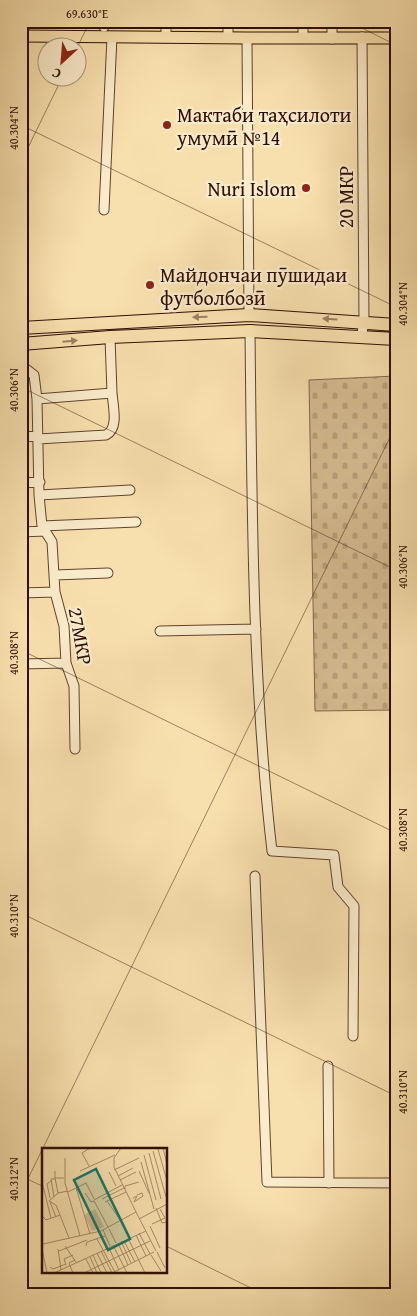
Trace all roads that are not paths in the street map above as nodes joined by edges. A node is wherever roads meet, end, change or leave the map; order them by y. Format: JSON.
{"nodes":[{"id":1,"x":24,"y":21,"type":"edge"},
{"id":2,"x":166,"y":21,"type":"edge"},
{"id":3,"x":228,"y":21,"type":"edge"},
{"id":4,"x":303,"y":21,"type":"edge"},
{"id":5,"x":332,"y":21,"type":"edge"},
{"id":6,"x":23,"y":36,"type":"edge"},
{"id":7,"x":166,"y":37,"type":"junction"},
{"id":8,"x":228,"y":38,"type":"junction"},
{"id":9,"x":247,"y":38,"type":"junction"},
{"id":10,"x":303,"y":38,"type":"junction"},
{"id":11,"x":332,"y":38,"type":"junction"},
{"id":12,"x":396,"y":38,"type":"edge"},
{"id":13,"x":362,"y":39,"type":"junction"},
{"id":14,"x":112,"y":40,"type":"junction"},
{"id":15,"x":104,"y":210,"type":"dead end"},
{"id":16,"x":249,"y":315,"type":"junction"},
{"id":17,"x":364,"y":322,"type":"junction"},
{"id":18,"x":396,"y":325,"type":"edge"},
{"id":19,"x":21,"y":328,"type":"edge"},
{"id":20,"x":250,"y":331,"type":"junction"},
{"id":21,"x":110,"y":337,"type":"junction"},
{"id":22,"x":361,"y":338,"type":"junction"},
{"id":23,"x":396,"y":339,"type":"edge"},
{"id":24,"x":21,"y":344,"type":"edge"},
{"id":25,"x":21,"y":365,"type":"edge"},
{"id":26,"x":112,"y":393,"type":"junction"},
{"id":27,"x":37,"y":399,"type":"junction"},
{"id":28,"x":21,"y":437,"type":"edge"},
{"id":29,"x":38,"y":438,"type":"junction"},
{"id":30,"x":40,"y":482,"type":"junction"},
{"id":31,"x":21,"y":483,"type":"edge"},
{"id":32,"x":130,"y":490,"type":"dead end"},
{"id":33,"x":39,"y":495,"type":"junction"},
{"id":34,"x":136,"y":522,"type":"dead end"},
{"id":35,"x":44,"y":529,"type":"junction"},
{"id":36,"x":21,"y":532,"type":"edge"},
{"id":37,"x":108,"y":573,"type":"dead end"},
{"id":38,"x":54,"y":574,"type":"junction"},
{"id":39,"x":55,"y":592,"type":"junction"},
{"id":40,"x":21,"y":594,"type":"edge"},
{"id":41,"x":256,"y":629,"type":"junction"},
{"id":42,"x":160,"y":631,"type":"dead end"},
{"id":43,"x":66,"y":663,"type":"junction"},
{"id":44,"x":21,"y":664,"type":"edge"},
{"id":45,"x":74,"y":749,"type":"dead end"},
{"id":46,"x":255,"y":876,"type":"dead end"},
{"id":47,"x":353,"y":1036,"type":"dead end"},
{"id":48,"x":328,"y":1066,"type":"dead end"},
{"id":49,"x":329,"y":1182,"type":"junction"},
{"id":50,"x":396,"y":1183,"type":"edge"}],
"edges":[{"from":1,"to":6,"type":"street"},
{"from":2,"to":7,"type":"street"},
{"from":3,"to":8,"type":"street"},
{"from":4,"to":10,"type":"street"},
{"from":5,"to":11,"type":"street"},
{"from":6,"to":14,"type":"main road"},
{"from":7,"to":8,"type":"main road"},
{"from":7,"to":14,"type":"main road"},
{"from":8,"to":9,"type":"main road"},
{"from":9,"to":10,"type":"main road"},
{"from":9,"to":16,"type":"street"},
{"from":10,"to":11,"type":"main road"},
{"from":11,"to":13,"type":"main road"},
{"from":12,"to":13,"type":"main road"},
{"from":13,"to":17,"type":"street","name":"20 МКР"},
{"from":14,"to":15,"type":"street"},
{"from":17,"to":16,"type":"highway","one_way":true},
{"from":16,"to":19,"type":"highway","one_way":true},
{"from":17,"to":18,"type":"highway"},
{"from":17,"to":22,"type":"street","name":"20 МКР"},
{"from":20,"to":21,"type":"highway"},
{"from":20,"to":22,"type":"highway"},
{"from":20,"to":41,"type":"street"},
{"from":24,"to":21,"type":"highway","one_way":true},
{"from":21,"to":26,"type":"street"},
{"from":22,"to":23,"type":"highway"},
{"from":25,"to":27,"type":"street","name":"27МКР"},
{"from":26,"to":27,"type":"street"},
{"from":26,"to":29,"type":"street"},
{"from":27,"to":29,"type":"street","name":"27МКР"},
{"from":28,"to":29,"type":"street"},
{"from":29,"to":30,"type":"street","name":"27МКР"},
{"from":30,"to":31,"type":"street"},
{"from":30,"to":33,"type":"street","name":"27МКР"},
{"from":32,"to":33,"type":"street"},
{"from":33,"to":35,"type":"street","name":"27МКР"},
{"from":34,"to":35,"type":"street"},
{"from":35,"to":36,"type":"street"},
{"from":35,"to":38,"type":"street","name":"27МКР"},
{"from":37,"to":38,"type":"street"},
{"from":38,"to":39,"type":"street","name":"27МКР"},
{"from":39,"to":40,"type":"street","name":"27МКР"},
{"from":39,"to":43,"type":"street","name":"27МКР"},
{"from":41,"to":42,"type":"street"},
{"from":41,"to":47,"type":"street"},
{"from":43,"to":44,"type":"street"},
{"from":43,"to":45,"type":"street","name":"27МКР"},
{"from":46,"to":49,"type":"street"},
{"from":48,"to":49,"type":"street"},
{"from":49,"to":50,"type":"street"}]}
